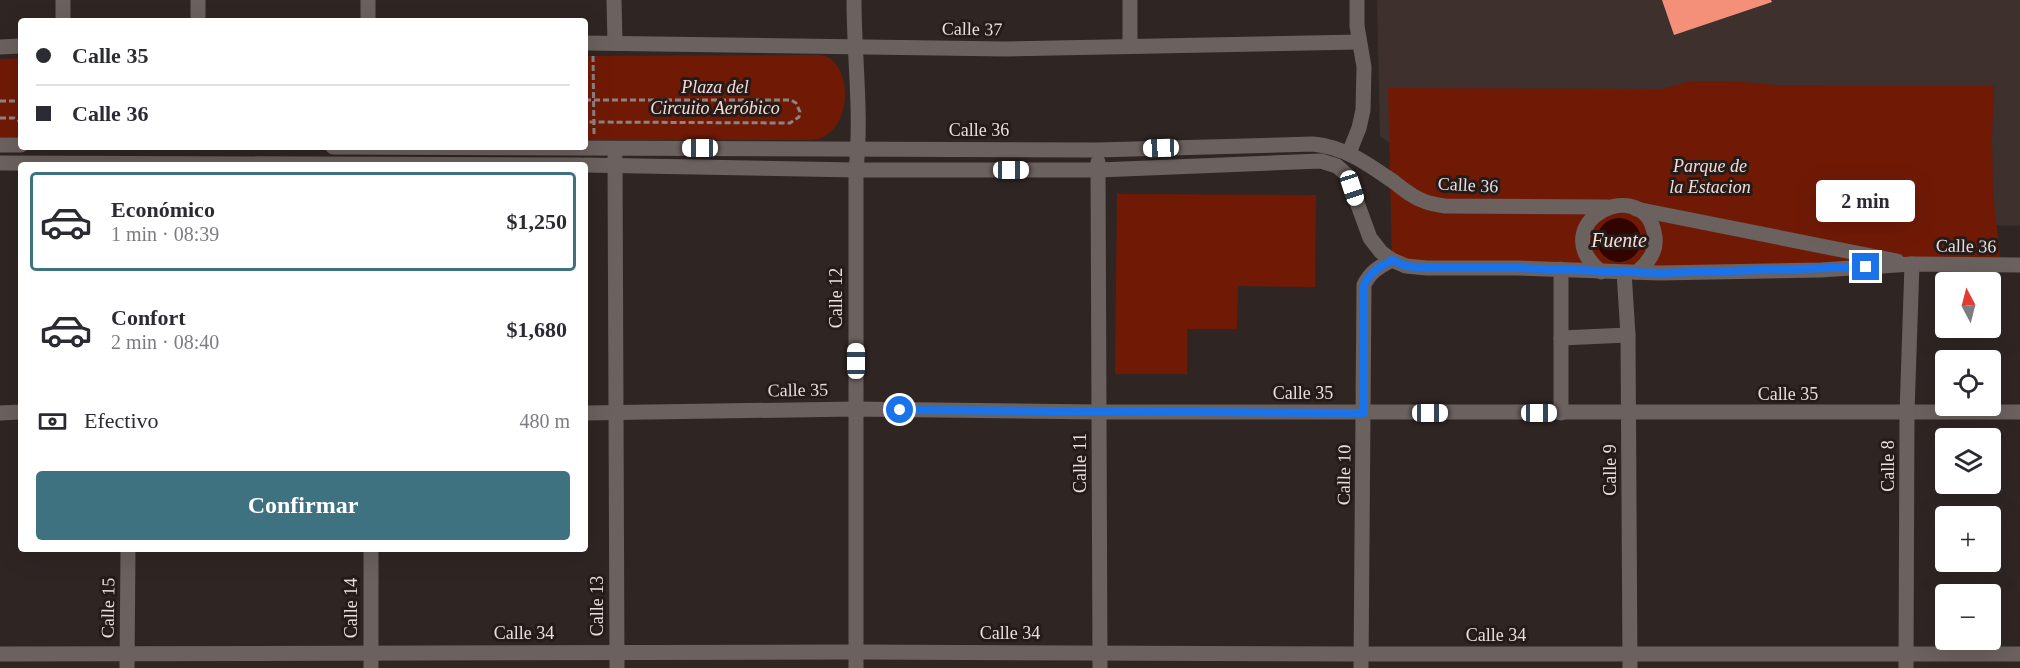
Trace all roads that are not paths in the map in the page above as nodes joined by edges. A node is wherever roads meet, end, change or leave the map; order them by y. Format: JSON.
{"nodes":[{"id":1,"x":63,"y":0,"type":"edge"},
{"id":2,"x":198,"y":0,"type":"edge"},
{"id":3,"x":368,"y":0,"type":"edge"},
{"id":4,"x":614,"y":0,"type":"edge"},
{"id":5,"x":854,"y":0,"type":"edge"},
{"id":6,"x":1130,"y":0,"type":"edge"},
{"id":7,"x":1358,"y":0,"type":"edge"},
{"id":8,"x":63,"y":18,"type":"edge"},
{"id":9,"x":198,"y":18,"type":"edge"},
{"id":10,"x":368,"y":18,"type":"edge"},
{"id":11,"x":1359,"y":42,"type":"junction"},
{"id":12,"x":589,"y":43,"type":"edge"},
{"id":13,"x":615,"y":43,"type":"junction"},
{"id":14,"x":0,"y":46,"type":"edge"},
{"id":15,"x":18,"y":46,"type":"edge"},
{"id":16,"x":1130,"y":46,"type":"junction"},
{"id":17,"x":854,"y":47,"type":"junction"},
{"id":18,"x":0,"y":145,"type":"edge"},
{"id":19,"x":18,"y":145,"type":"edge"},
{"id":20,"x":588,"y":147,"type":"edge"},
{"id":21,"x":615,"y":148,"type":"junction"},
{"id":22,"x":858,"y":150,"type":"junction"},
{"id":23,"x":1096,"y":150,"type":"junction"},
{"id":24,"x":1349,"y":153,"type":"junction"},
{"id":25,"x":0,"y":163,"type":"edge"},
{"id":26,"x":18,"y":163,"type":"edge"},
{"id":27,"x":588,"y":165,"type":"edge"},
{"id":28,"x":615,"y":165,"type":"junction"},
{"id":29,"x":856,"y":170,"type":"junction"},
{"id":30,"x":1099,"y":170,"type":"junction"},
{"id":31,"x":1608,"y":207,"type":"junction"},
{"id":32,"x":1636,"y":209,"type":"junction"},
{"id":33,"x":1392,"y":260,"type":"junction"},
{"id":34,"x":1911,"y":264,"type":"junction"},
{"id":35,"x":2020,"y":265,"type":"edge"},
{"id":36,"x":1561,"y":269,"type":"junction"},
{"id":37,"x":1601,"y":272,"type":"junction"},
{"id":38,"x":1630,"y":272,"type":"junction"},
{"id":39,"x":1628,"y":335,"type":"junction"},
{"id":40,"x":1561,"y":338,"type":"junction"},
{"id":41,"x":856,"y":409,"type":"junction"},
{"id":42,"x":18,"y":412,"type":"edge"},
{"id":43,"x":1099,"y":412,"type":"junction"},
{"id":44,"x":2020,"y":412,"type":"edge"},
{"id":45,"x":0,"y":413,"type":"edge"},
{"id":46,"x":588,"y":413,"type":"edge"},
{"id":47,"x":615,"y":413,"type":"junction"},
{"id":48,"x":1364,"y":413,"type":"junction"},
{"id":49,"x":1561,"y":413,"type":"junction"},
{"id":50,"x":1629,"y":413,"type":"junction"},
{"id":51,"x":1907,"y":413,"type":"junction"},
{"id":52,"x":128,"y":552,"type":"edge"},
{"id":53,"x":371,"y":552,"type":"edge"},
{"id":54,"x":856,"y":652,"type":"junction"},
{"id":55,"x":0,"y":654,"type":"edge"},
{"id":56,"x":2020,"y":654,"type":"edge"},
{"id":57,"x":127,"y":660,"type":"edge"},
{"id":58,"x":370,"y":660,"type":"edge"},
{"id":59,"x":616,"y":660,"type":"edge"},
{"id":60,"x":1100,"y":661,"type":"edge"},
{"id":61,"x":1361,"y":661,"type":"edge"},
{"id":62,"x":1630,"y":661,"type":"edge"},
{"id":63,"x":1906,"y":662,"type":"edge"},
{"id":64,"x":856,"y":668,"type":"edge"}],
"edges":[{"from":1,"to":8,"type":"street"},
{"from":2,"to":9,"type":"street"},
{"from":3,"to":10,"type":"street"},
{"from":4,"to":13,"type":"street"},
{"from":5,"to":17,"type":"street","name":"Calle 12"},
{"from":6,"to":16,"type":"street"},
{"from":7,"to":11,"type":"street"},
{"from":11,"to":16,"type":"street","name":"Calle 37"},
{"from":11,"to":24,"type":"street"},
{"from":12,"to":13,"type":"street","name":"Calle 37"},
{"from":13,"to":17,"type":"street","name":"Calle 37"},
{"from":14,"to":15,"type":"street"},
{"from":16,"to":17,"type":"street","name":"Calle 37"},
{"from":17,"to":22,"type":"street","name":"Calle 12"},
{"from":18,"to":19,"type":"street"},
{"from":20,"to":21,"type":"street","name":"Calle 36"},
{"from":21,"to":22,"type":"street","name":"Calle 36"},
{"from":21,"to":28,"type":"street","name":"Calle 13"},
{"from":22,"to":23,"type":"street","name":"Calle 36"},
{"from":22,"to":29,"type":"street","name":"Calle 12"},
{"from":23,"to":24,"type":"street","name":"Calle 36"},
{"from":23,"to":30,"type":"street","name":"Calle 11"},
{"from":24,"to":31,"type":"street","name":"Calle 36"},
{"from":25,"to":26,"type":"street"},
{"from":27,"to":28,"type":"street"},
{"from":28,"to":29,"type":"street"},
{"from":28,"to":47,"type":"street","name":"Calle 13"},
{"from":29,"to":30,"type":"street"},
{"from":29,"to":41,"type":"street","name":"Calle 12"},
{"from":30,"to":33,"type":"street"},
{"from":30,"to":43,"type":"street","name":"Calle 11"},
{"from":31,"to":32,"type":"street"},
{"from":31,"to":37,"type":"street"},
{"from":32,"to":34,"type":"street","name":"Calle 36"},
{"from":32,"to":38,"type":"street"},
{"from":33,"to":36,"type":"street"},
{"from":33,"to":48,"type":"street","name":"Calle 10"},
{"from":34,"to":35,"type":"street","name":"Calle 36"},
{"from":34,"to":38,"type":"street","name":"Calle 36"},
{"from":34,"to":51,"type":"street","name":"Calle 8"},
{"from":36,"to":37,"type":"street"},
{"from":36,"to":40,"type":"street"},
{"from":37,"to":38,"type":"street"},
{"from":38,"to":39,"type":"street","name":"Calle 9"},
{"from":39,"to":40,"type":"street"},
{"from":39,"to":50,"type":"street","name":"Calle 9"},
{"from":40,"to":49,"type":"street"},
{"from":41,"to":43,"type":"street","name":"Calle 35"},
{"from":41,"to":47,"type":"street","name":"Calle 35"},
{"from":41,"to":54,"type":"street","name":"Calle 12"},
{"from":42,"to":45,"type":"street"},
{"from":43,"to":48,"type":"street","name":"Calle 35"},
{"from":43,"to":60,"type":"street","name":"Calle 11"},
{"from":44,"to":51,"type":"street","name":"Calle 35"},
{"from":46,"to":47,"type":"street","name":"Calle 35"},
{"from":47,"to":59,"type":"street","name":"Calle 13"},
{"from":48,"to":49,"type":"street","name":"Calle 35"},
{"from":48,"to":61,"type":"street","name":"Calle 10"},
{"from":49,"to":50,"type":"street","name":"Calle 35"},
{"from":50,"to":51,"type":"street","name":"Calle 35"},
{"from":50,"to":62,"type":"street","name":"Calle 9"},
{"from":51,"to":63,"type":"street","name":"Calle 8"},
{"from":52,"to":57,"type":"street","name":"Calle 15"},
{"from":53,"to":58,"type":"street","name":"Calle 14"},
{"from":54,"to":59,"type":"street","name":"Calle 34"},
{"from":54,"to":60,"type":"street","name":"Calle 34"},
{"from":54,"to":64,"type":"street","name":"Calle 12"},
{"from":55,"to":57,"type":"street","name":"Calle 34"},
{"from":56,"to":63,"type":"street","name":"Calle 34"},
{"from":57,"to":58,"type":"street","name":"Calle 34"},
{"from":58,"to":59,"type":"street","name":"Calle 34"},
{"from":60,"to":61,"type":"street","name":"Calle 34"},
{"from":61,"to":62,"type":"street","name":"Calle 34"},
{"from":62,"to":63,"type":"street","name":"Calle 34"}]}
